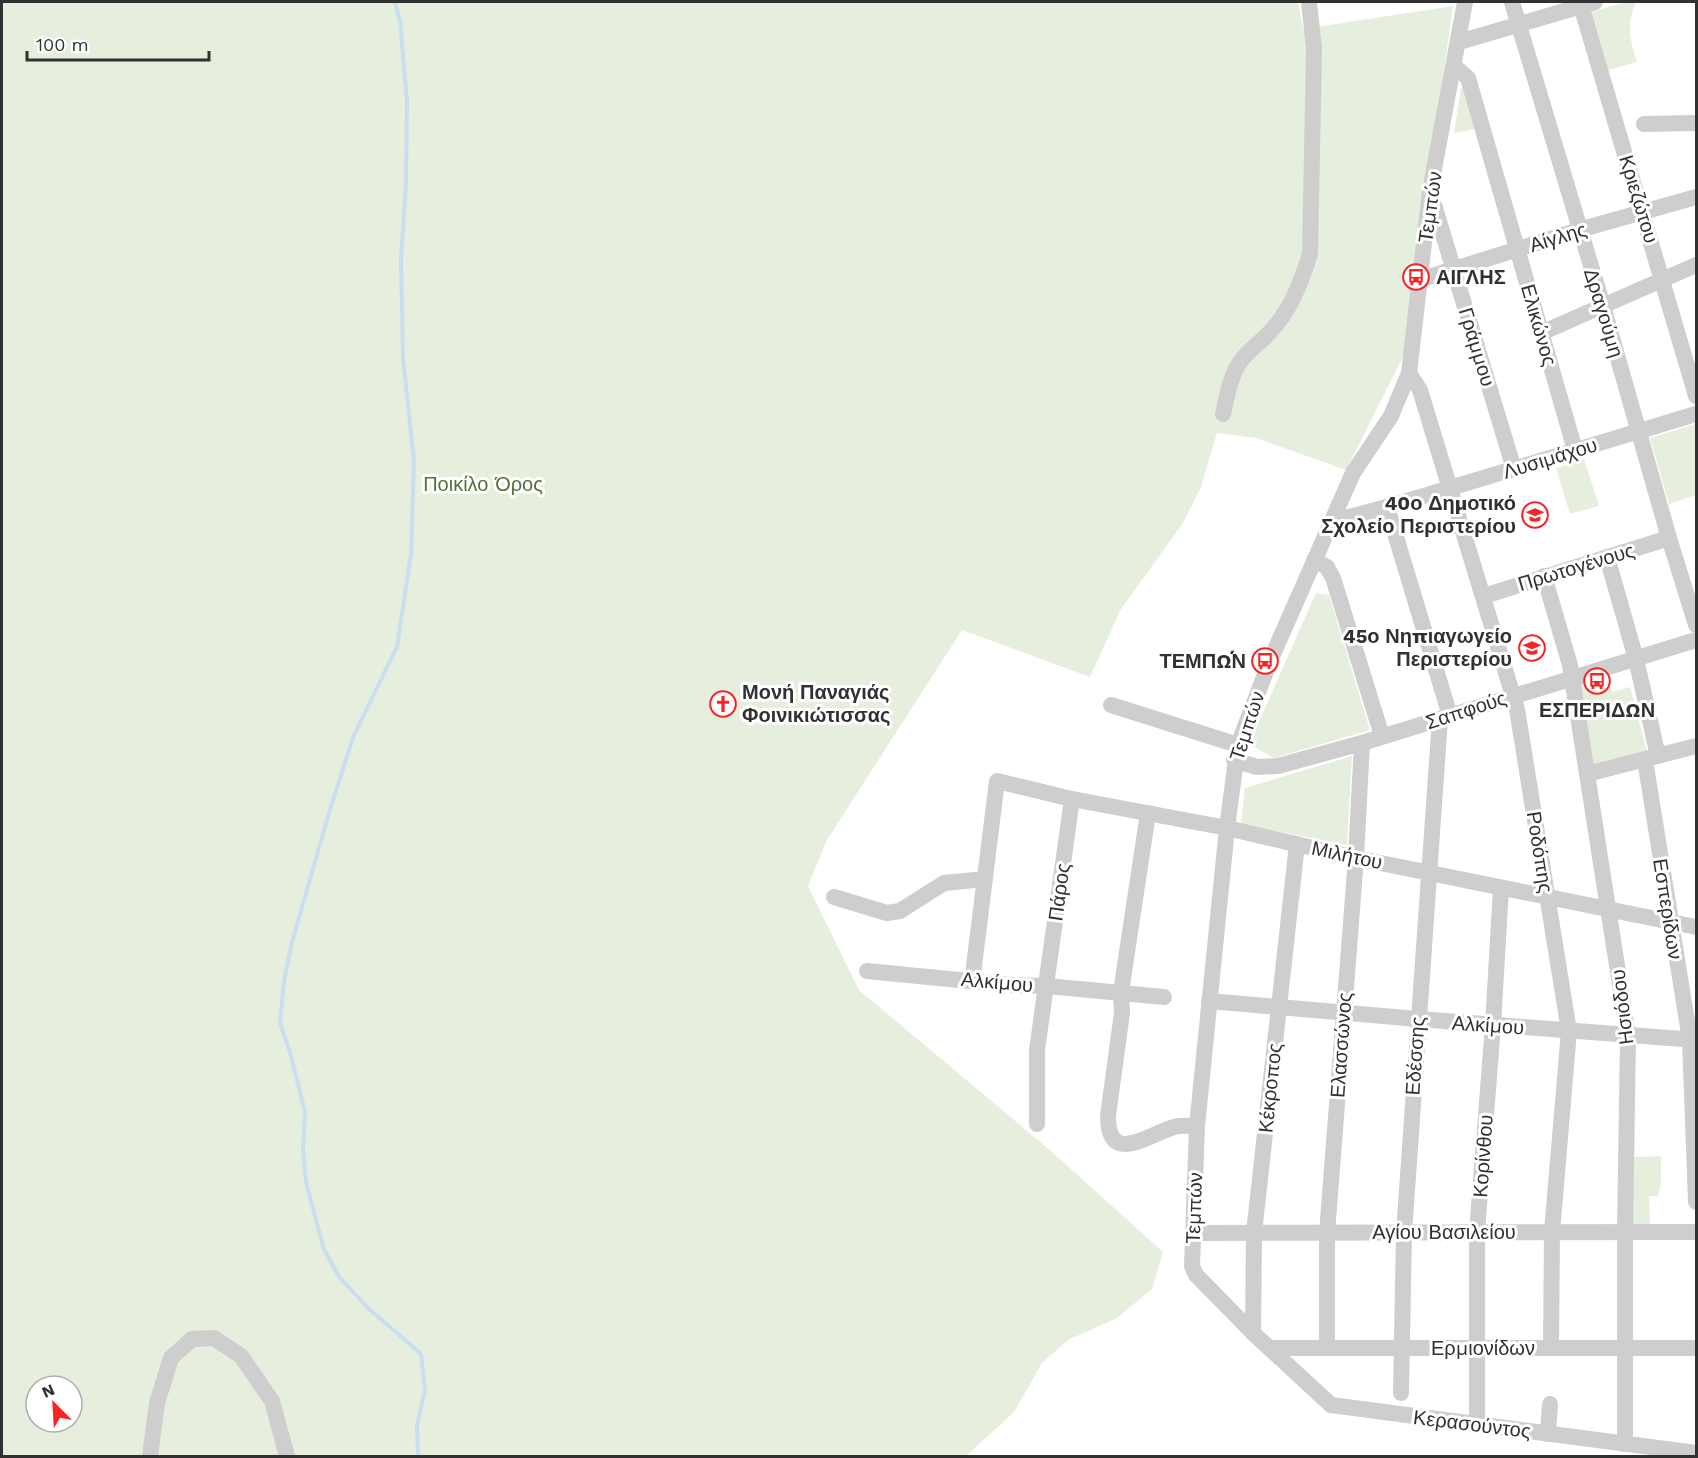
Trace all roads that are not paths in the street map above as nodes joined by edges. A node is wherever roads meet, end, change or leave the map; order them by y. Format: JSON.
{"nodes":[{"id":1,"x":1309,"y":2,"type":"edge"},
{"id":2,"x":1465,"y":2,"type":"edge"},
{"id":3,"x":1512,"y":2,"type":"edge"},
{"id":4,"x":1585,"y":3,"type":"edge"},
{"id":5,"x":1519,"y":24,"type":"junction"},
{"id":6,"x":1459,"y":42,"type":"junction"},
{"id":7,"x":1454,"y":66,"type":"junction"},
{"id":8,"x":1696,"y":123,"type":"edge"},
{"id":9,"x":1644,"y":124,"type":"dead end"},
{"id":10,"x":1431,"y":191,"type":"junction"},
{"id":11,"x":1696,"y":197,"type":"edge"},
{"id":12,"x":1643,"y":211,"type":"junction"},
{"id":13,"x":1579,"y":230,"type":"junction"},
{"id":14,"x":1517,"y":249,"type":"junction"},
{"id":15,"x":1696,"y":265,"type":"edge"},
{"id":16,"x":1453,"y":270,"type":"junction"},
{"id":17,"x":1663,"y":279,"type":"junction"},
{"id":18,"x":1419,"y":280,"type":"junction"},
{"id":19,"x":1603,"y":306,"type":"junction"},
{"id":20,"x":1541,"y":333,"type":"junction"},
{"id":21,"x":1409,"y":373,"type":"junction"},
{"id":22,"x":1696,"y":396,"type":"edge"},
{"id":23,"x":1223,"y":414,"type":"dead end"},
{"id":24,"x":1696,"y":414,"type":"edge"},
{"id":25,"x":1639,"y":431,"type":"junction"},
{"id":26,"x":1575,"y":450,"type":"junction"},
{"id":27,"x":1514,"y":469,"type":"junction"},
{"id":28,"x":1451,"y":488,"type":"junction"},
{"id":29,"x":1387,"y":507,"type":"junction"},
{"id":30,"x":1334,"y":517,"type":"junction"},
{"id":31,"x":1669,"y":538,"type":"junction"},
{"id":32,"x":1607,"y":557,"type":"junction"},
{"id":33,"x":1314,"y":560,"type":"junction"},
{"id":34,"x":1544,"y":576,"type":"junction"},
{"id":35,"x":1484,"y":596,"type":"junction"},
{"id":36,"x":1696,"y":625,"type":"edge"},
{"id":37,"x":1696,"y":640,"type":"edge"},
{"id":38,"x":1636,"y":659,"type":"junction"},
{"id":39,"x":1573,"y":678,"type":"junction"},
{"id":40,"x":1514,"y":694,"type":"junction"},
{"id":41,"x":1112,"y":705,"type":"dead end"},
{"id":42,"x":1445,"y":717,"type":"junction"},
{"id":43,"x":1382,"y":736,"type":"junction"},
{"id":44,"x":1362,"y":742,"type":"junction"},
{"id":45,"x":1696,"y":746,"type":"edge"},
{"id":46,"x":1236,"y":752,"type":"junction"},
{"id":47,"x":1651,"y":758,"type":"junction"},
{"id":48,"x":1587,"y":774,"type":"junction"},
{"id":49,"x":1072,"y":799,"type":"junction"},
{"id":50,"x":1148,"y":813,"type":"junction"},
{"id":51,"x":1227,"y":828,"type":"junction"},
{"id":52,"x":1297,"y":844,"type":"junction"},
{"id":53,"x":1356,"y":858,"type":"junction"},
{"id":54,"x":1430,"y":873,"type":"junction"},
{"id":55,"x":985,"y":879,"type":"junction"},
{"id":56,"x":1501,"y":888,"type":"junction"},
{"id":57,"x":1548,"y":896,"type":"junction"},
{"id":58,"x":834,"y":897,"type":"dead end"},
{"id":59,"x":1609,"y":909,"type":"junction"},
{"id":60,"x":1669,"y":921,"type":"junction"},
{"id":61,"x":1696,"y":927,"type":"edge"},
{"id":62,"x":867,"y":971,"type":"dead end"},
{"id":63,"x":972,"y":982,"type":"junction"},
{"id":64,"x":1047,"y":986,"type":"junction"},
{"id":65,"x":1121,"y":992,"type":"junction"},
{"id":66,"x":1164,"y":997,"type":"dead end"},
{"id":67,"x":1209,"y":1001,"type":"junction"},
{"id":68,"x":1279,"y":1007,"type":"junction"},
{"id":69,"x":1343,"y":1012,"type":"junction"},
{"id":70,"x":1418,"y":1019,"type":"junction"},
{"id":71,"x":1493,"y":1025,"type":"junction"},
{"id":72,"x":1569,"y":1031,"type":"junction"},
{"id":73,"x":1628,"y":1036,"type":"junction"},
{"id":74,"x":1693,"y":1040,"type":"edge"},
{"id":75,"x":1037,"y":1124,"type":"dead end"},
{"id":76,"x":1197,"y":1126,"type":"junction"},
{"id":77,"x":1696,"y":1202,"type":"edge"},
{"id":78,"x":1477,"y":1232,"type":"junction"},
{"id":79,"x":1552,"y":1232,"type":"junction"},
{"id":80,"x":1625,"y":1232,"type":"junction"},
{"id":81,"x":1696,"y":1232,"type":"edge"},
{"id":82,"x":1192,"y":1233,"type":"junction"},
{"id":83,"x":1254,"y":1233,"type":"junction"},
{"id":84,"x":1327,"y":1233,"type":"junction"},
{"id":85,"x":1404,"y":1233,"type":"junction"},
{"id":86,"x":1253,"y":1333,"type":"junction"},
{"id":87,"x":1696,"y":1347,"type":"edge"},
{"id":88,"x":1270,"y":1348,"type":"junction"},
{"id":89,"x":1327,"y":1348,"type":"junction"},
{"id":90,"x":1401,"y":1348,"type":"junction"},
{"id":91,"x":1477,"y":1348,"type":"junction"},
{"id":92,"x":1551,"y":1348,"type":"junction"},
{"id":93,"x":1624,"y":1348,"type":"junction"},
{"id":94,"x":1401,"y":1393,"type":"dead end"},
{"id":95,"x":1550,"y":1404,"type":"dead end"},
{"id":96,"x":1478,"y":1425,"type":"junction"},
{"id":97,"x":1548,"y":1434,"type":"junction"},
{"id":98,"x":1625,"y":1444,"type":"junction"},
{"id":99,"x":1696,"y":1453,"type":"edge"},
{"id":100,"x":150,"y":1456,"type":"edge"},
{"id":101,"x":287,"y":1456,"type":"edge"}],
"edges":[{"from":1,"to":23,"type":"street"},
{"from":2,"to":6,"type":"street","name":"Τεμπών"},
{"from":3,"to":5,"type":"street","name":"Δραγούμη"},
{"from":4,"to":5,"type":"street"},
{"from":4,"to":12,"type":"street","name":"Κριεζώτου"},
{"from":5,"to":6,"type":"street"},
{"from":5,"to":13,"type":"street","name":"Δραγούμη"},
{"from":6,"to":7,"type":"street","name":"Τεμπών"},
{"from":7,"to":10,"type":"street","name":"Τεμπών"},
{"from":7,"to":14,"type":"street","name":"Ελικώνος"},
{"from":8,"to":9,"type":"street"},
{"from":10,"to":16,"type":"street","name":"Γράμμου"},
{"from":10,"to":18,"type":"street","name":"Τεμπών"},
{"from":11,"to":12,"type":"street","name":"Αίγλης"},
{"from":12,"to":13,"type":"street","name":"Αίγλης"},
{"from":12,"to":17,"type":"street","name":"Κριεζώτου"},
{"from":13,"to":14,"type":"street","name":"Αίγλης"},
{"from":13,"to":19,"type":"street","name":"Δραγούμη"},
{"from":14,"to":16,"type":"street","name":"Αίγλης"},
{"from":14,"to":20,"type":"street","name":"Ελικώνος"},
{"from":15,"to":17,"type":"street"},
{"from":16,"to":18,"type":"street","name":"Αίγλης"},
{"from":16,"to":27,"type":"street","name":"Γράμμου"},
{"from":17,"to":19,"type":"street"},
{"from":17,"to":22,"type":"street","name":"Κριεζώτου"},
{"from":18,"to":21,"type":"street","name":"Τεμπών"},
{"from":19,"to":20,"type":"street"},
{"from":19,"to":25,"type":"street","name":"Δραγούμη"},
{"from":20,"to":26,"type":"street","name":"Ελικώνος"},
{"from":21,"to":28,"type":"street","name":"Ροδόπης"},
{"from":21,"to":30,"type":"street","name":"Τεμπών"},
{"from":24,"to":25,"type":"street","name":"Λυσιμάχου"},
{"from":25,"to":26,"type":"street","name":"Λυσιμάχου"},
{"from":25,"to":31,"type":"street","name":"Δραγούμη"},
{"from":26,"to":27,"type":"street","name":"Λυσιμάχου"},
{"from":27,"to":28,"type":"street","name":"Λυσιμάχου"},
{"from":28,"to":29,"type":"street","name":"Λυσιμάχου"},
{"from":28,"to":35,"type":"street","name":"Ροδόπης"},
{"from":29,"to":30,"type":"street","name":"Λυσιμάχου"},
{"from":29,"to":42,"type":"street","name":"Εδέσσης"},
{"from":30,"to":33,"type":"street","name":"Τεμπών"},
{"from":31,"to":32,"type":"street","name":"Πρωτογένους"},
{"from":31,"to":36,"type":"street","name":"Δραγούμη"},
{"from":32,"to":34,"type":"street","name":"Πρωτογένους"},
{"from":32,"to":38,"type":"street","name":"Εσπερίδων"},
{"from":33,"to":43,"type":"street"},
{"from":33,"to":46,"type":"street","name":"Τεμπών"},
{"from":34,"to":35,"type":"street","name":"Πρωτογένους"},
{"from":34,"to":39,"type":"street","name":"Ησιόδου"},
{"from":35,"to":40,"type":"street","name":"Ροδόπης"},
{"from":37,"to":38,"type":"street","name":"Σαπφούς"},
{"from":38,"to":39,"type":"street","name":"Σαπφούς"},
{"from":38,"to":47,"type":"street","name":"Εσπερίδων"},
{"from":39,"to":40,"type":"street","name":"Σαπφούς"},
{"from":39,"to":48,"type":"street","name":"Ησιόδου"},
{"from":40,"to":42,"type":"street","name":"Σαπφούς"},
{"from":40,"to":57,"type":"street","name":"Ροδόπης"},
{"from":41,"to":46,"type":"street","name":"Σαπφούς"},
{"from":42,"to":43,"type":"street","name":"Σαπφούς"},
{"from":42,"to":54,"type":"street","name":"Εδέσσης"},
{"from":43,"to":44,"type":"street","name":"Σαπφούς"},
{"from":44,"to":46,"type":"street","name":"Σαπφούς"},
{"from":44,"to":53,"type":"street","name":"Ελασσώνος"},
{"from":45,"to":47,"type":"street"},
{"from":46,"to":51,"type":"street","name":"Τεμπών"},
{"from":47,"to":48,"type":"street"},
{"from":47,"to":60,"type":"street","name":"Εσπερίδων"},
{"from":48,"to":59,"type":"street","name":"Ησιόδου"},
{"from":49,"to":50,"type":"street","name":"Μιλήτου"},
{"from":49,"to":55,"type":"street","name":"Μιλήτου"},
{"from":49,"to":64,"type":"street","name":"Πάρος"},
{"from":50,"to":51,"type":"street","name":"Μιλήτου"},
{"from":50,"to":65,"type":"street"},
{"from":51,"to":52,"type":"street","name":"Μιλήτου"},
{"from":51,"to":67,"type":"street","name":"Τεμπών"},
{"from":52,"to":53,"type":"street","name":"Μιλήτου"},
{"from":52,"to":68,"type":"street","name":"Κέκροπος"},
{"from":53,"to":54,"type":"street","name":"Μιλήτου"},
{"from":53,"to":69,"type":"street","name":"Ελασσώνος"},
{"from":54,"to":56,"type":"street","name":"Μιλήτου"},
{"from":54,"to":70,"type":"street","name":"Εδέσσης"},
{"from":55,"to":58,"type":"street"},
{"from":55,"to":63,"type":"street"},
{"from":56,"to":57,"type":"street","name":"Μιλήτου"},
{"from":56,"to":71,"type":"street","name":"Κορίνθου"},
{"from":57,"to":59,"type":"street","name":"Μιλήτου"},
{"from":57,"to":72,"type":"street","name":"Ροδόπης"},
{"from":59,"to":60,"type":"street","name":"Μιλήτου"},
{"from":59,"to":73,"type":"street","name":"Ησιόδου"},
{"from":60,"to":61,"type":"street","name":"Μιλήτου"},
{"from":60,"to":74,"type":"street","name":"Εσπερίδων"},
{"from":62,"to":63,"type":"street","name":"Αλκίμου"},
{"from":63,"to":64,"type":"street","name":"Αλκίμου"},
{"from":64,"to":65,"type":"street","name":"Αλκίμου"},
{"from":64,"to":75,"type":"street","name":"Πάρος"},
{"from":65,"to":66,"type":"street","name":"Αλκίμου"},
{"from":65,"to":76,"type":"street"},
{"from":67,"to":68,"type":"street","name":"Αλκίμου"},
{"from":67,"to":76,"type":"street","name":"Τεμπών"},
{"from":68,"to":69,"type":"street","name":"Αλκίμου"},
{"from":68,"to":83,"type":"street","name":"Κέκροπος"},
{"from":69,"to":70,"type":"street","name":"Αλκίμου"},
{"from":69,"to":84,"type":"street","name":"Ελασσώνος"},
{"from":70,"to":71,"type":"street","name":"Αλκίμου"},
{"from":70,"to":85,"type":"street","name":"Εδέσσης"},
{"from":71,"to":72,"type":"street","name":"Αλκίμου"},
{"from":71,"to":78,"type":"street","name":"Κορίνθου"},
{"from":72,"to":73,"type":"street","name":"Αλκίμου"},
{"from":72,"to":79,"type":"street","name":"Ροδόπης"},
{"from":73,"to":74,"type":"street","name":"Αλκίμου"},
{"from":73,"to":80,"type":"street","name":"Ησιόδου"},
{"from":74,"to":77,"type":"street","name":"Εσπερίδων"},
{"from":76,"to":82,"type":"street","name":"Τεμπών"},
{"from":78,"to":79,"type":"street","name":"Αγίου Βασιλείου"},
{"from":78,"to":85,"type":"street","name":"Αγίου Βασιλείου"},
{"from":78,"to":91,"type":"street","name":"Κορίνθου"},
{"from":79,"to":80,"type":"street","name":"Αγίου Βασιλείου"},
{"from":79,"to":92,"type":"street","name":"Ροδόπης"},
{"from":80,"to":81,"type":"street","name":"Αγίου Βασιλείου"},
{"from":80,"to":93,"type":"street","name":"Ησιόδου"},
{"from":82,"to":83,"type":"street","name":"Αγίου Βασιλείου"},
{"from":82,"to":86,"type":"street","name":"Τεμπών"},
{"from":83,"to":84,"type":"street","name":"Αγίου Βασιλείου"},
{"from":83,"to":86,"type":"street","name":"Κέκροπος"},
{"from":84,"to":85,"type":"street","name":"Αγίου Βασιλείου"},
{"from":84,"to":89,"type":"street","name":"Ελασσώνος"},
{"from":85,"to":90,"type":"street","name":"Εδέσσης"},
{"from":86,"to":88,"type":"street","name":"Τεμπών"},
{"from":87,"to":93,"type":"street","name":"Ερμιονίδων"},
{"from":88,"to":89,"type":"street","name":"Ερμιονίδων"},
{"from":88,"to":96,"type":"street","name":"Κερασούντος"},
{"from":89,"to":90,"type":"street","name":"Ερμιονίδων"},
{"from":90,"to":91,"type":"street","name":"Ερμιονίδων"},
{"from":90,"to":94,"type":"street","name":"Εδέσσης"},
{"from":91,"to":92,"type":"street","name":"Ερμιονίδων"},
{"from":91,"to":96,"type":"street","name":"Κορίνθου"},
{"from":92,"to":93,"type":"street","name":"Ερμιονίδων"},
{"from":93,"to":98,"type":"street","name":"Ησιόδου"},
{"from":95,"to":97,"type":"street"},
{"from":96,"to":97,"type":"street","name":"Κερασούντος"},
{"from":97,"to":98,"type":"street","name":"Κερασούντος"},
{"from":98,"to":99,"type":"street","name":"Κερασούντος"},
{"from":100,"to":101,"type":"street"}]}
